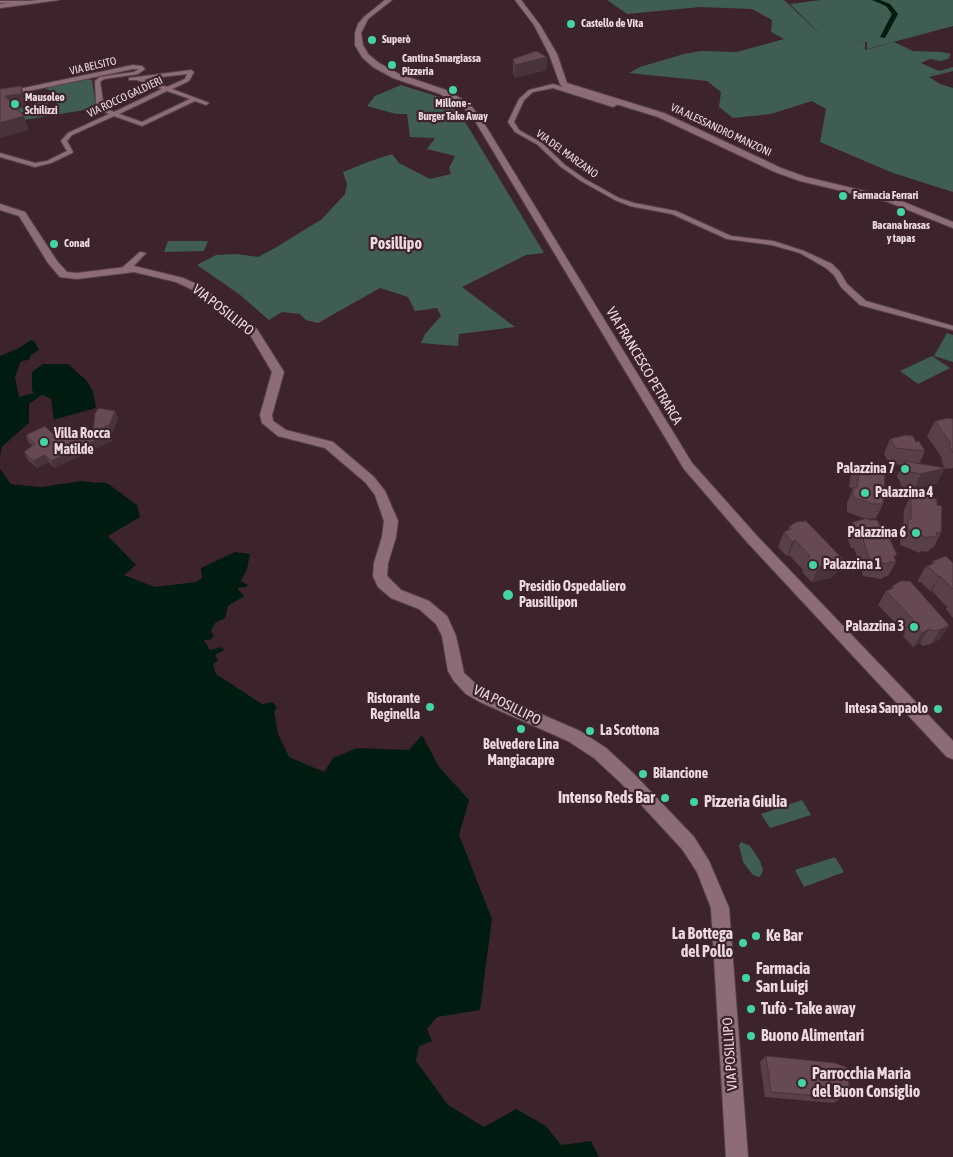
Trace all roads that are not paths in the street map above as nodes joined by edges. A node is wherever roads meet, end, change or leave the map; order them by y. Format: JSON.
{"nodes":[{"id":1,"x":56,"y":0,"type":"edge"},
{"id":2,"x":388,"y":0,"type":"edge"},
{"id":3,"x":0,"y":2,"type":"edge"},
{"id":4,"x":521,"y":2,"type":"edge"},
{"id":5,"x":33,"y":3,"type":"junction"},
{"id":6,"x":0,"y":6,"type":"edge"},
{"id":7,"x":135,"y":78,"type":"junction"},
{"id":8,"x":97,"y":82,"type":"junction"},
{"id":9,"x":167,"y":89,"type":"junction"},
{"id":10,"x":0,"y":95,"type":"edge"},
{"id":11,"x":195,"y":99,"type":"junction"},
{"id":12,"x":619,"y":102,"type":"junction"},
{"id":13,"x":206,"y":103,"type":"dead end"},
{"id":14,"x":113,"y":114,"type":"junction"},
{"id":15,"x":0,"y":155,"type":"edge"},
{"id":16,"x":0,"y":207,"type":"edge"},
{"id":17,"x":953,"y":225,"type":"edge"},
{"id":18,"x":142,"y":253,"type":"dead end"},
{"id":19,"x":126,"y":269,"type":"junction"},
{"id":20,"x":953,"y":328,"type":"edge"},
{"id":21,"x":953,"y":752,"type":"edge"},
{"id":22,"x":737,"y":1157,"type":"edge"}],
"edges":[{"from":1,"to":5,"type":"street"},
{"from":2,"to":21,"type":"street","name":"VIA FRANCESCO PETRARCA"},
{"from":3,"to":5,"type":"street"},
{"from":4,"to":12,"type":"street","name":"VIA ALESSANDRO MANZONI"},
{"from":5,"to":6,"type":"street"},
{"from":7,"to":8,"type":"street"},
{"from":7,"to":9,"type":"street"},
{"from":7,"to":9,"type":"street","name":"VIA ROCCO GALDIERI"},
{"from":8,"to":10,"type":"street","name":"VIA BELSITO"},
{"from":8,"to":14,"type":"street"},
{"from":9,"to":11,"type":"street"},
{"from":9,"to":14,"type":"street","name":"VIA ROCCO GALDIERI"},
{"from":11,"to":13,"type":"street"},
{"from":11,"to":14,"type":"street"},
{"from":12,"to":17,"type":"street","name":"VIA ALESSANDRO MANZONI"},
{"from":12,"to":20,"type":"street","name":"VIA DEL MARZANO"},
{"from":14,"to":15,"type":"street","name":"VIA ROCCO GALDIERI"},
{"from":16,"to":19,"type":"street","name":"VIA POSILLIPO"},
{"from":18,"to":19,"type":"street"},
{"from":19,"to":22,"type":"street","name":"VIA POSILLIPO"}]}
